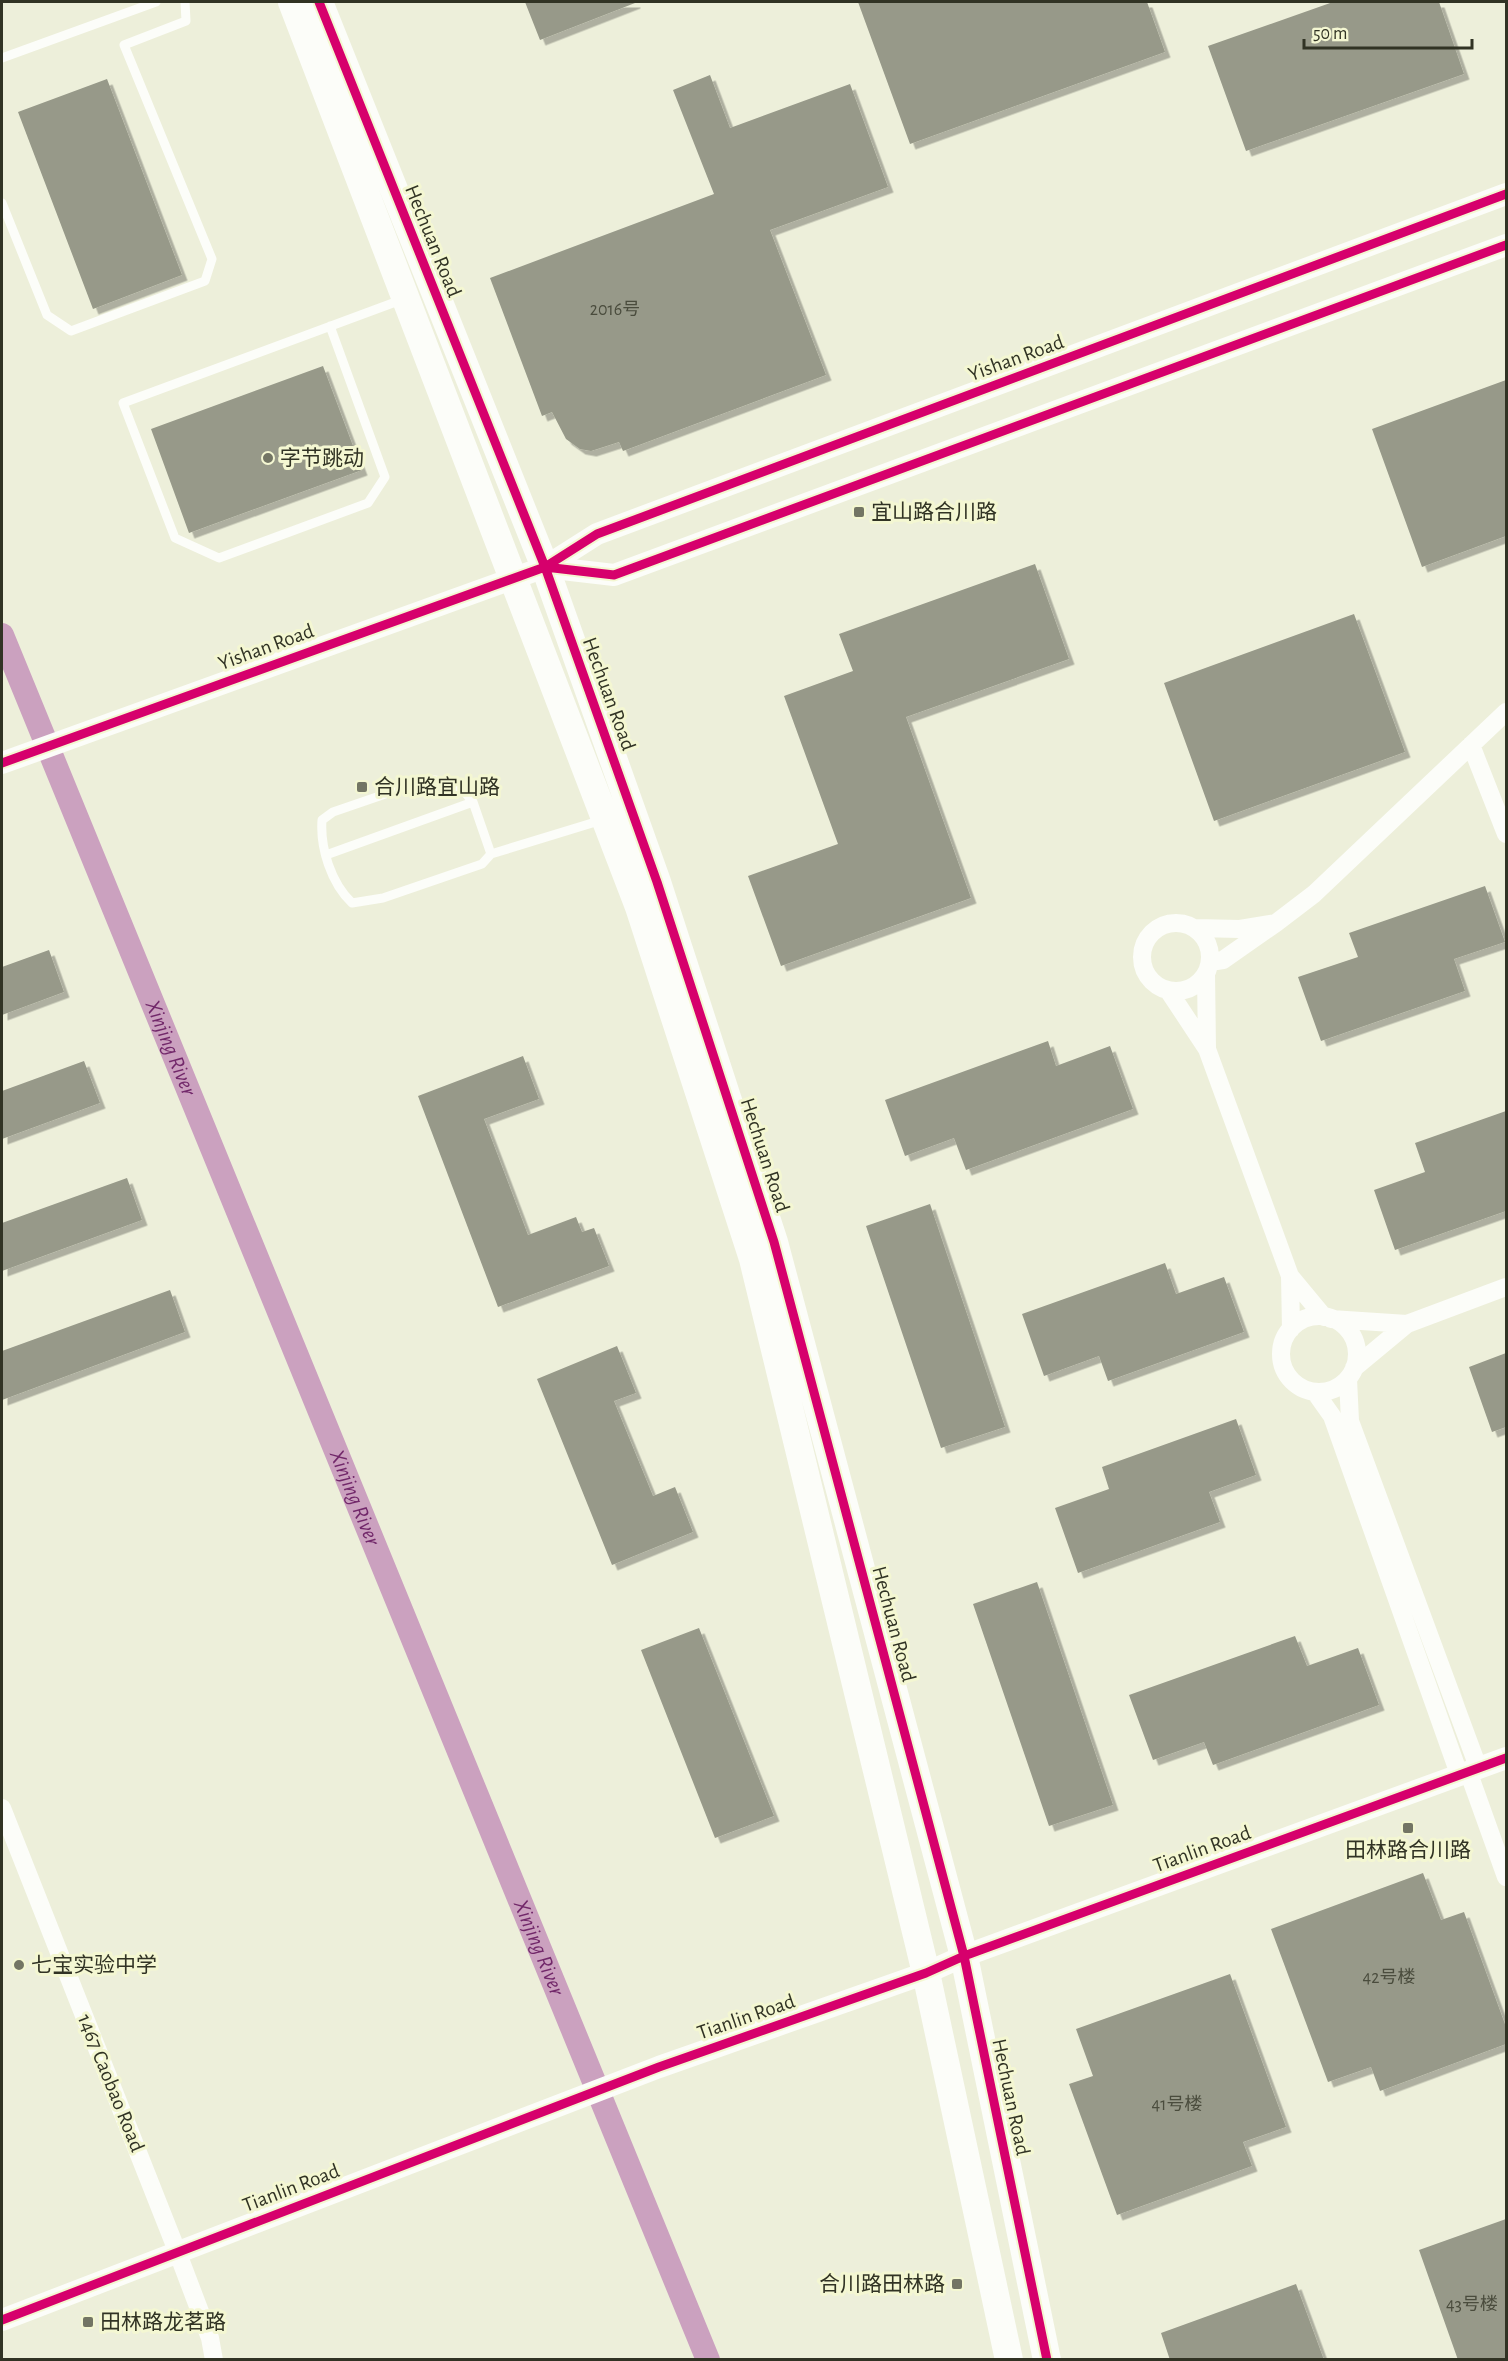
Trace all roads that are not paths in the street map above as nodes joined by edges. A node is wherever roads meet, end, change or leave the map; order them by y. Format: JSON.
{"nodes":[{"id":1,"x":156,"y":2,"type":"edge"},
{"id":2,"x":185,"y":2,"type":"edge"},
{"id":3,"x":292,"y":2,"type":"edge"},
{"id":4,"x":319,"y":2,"type":"edge"},
{"id":5,"x":2,"y":58,"type":"edge"},
{"id":6,"x":1506,"y":194,"type":"edge"},
{"id":7,"x":2,"y":203,"type":"edge"},
{"id":8,"x":1506,"y":245,"type":"edge"},
{"id":9,"x":406,"y":298,"type":"junction"},
{"id":10,"x":330,"y":326,"type":"junction"},
{"id":11,"x":544,"y":567,"type":"junction"},
{"id":12,"x":513,"y":576,"type":"junction"},
{"id":13,"x":1506,"y":712,"type":"edge"},
{"id":14,"x":1472,"y":745,"type":"junction"},
{"id":15,"x":2,"y":763,"type":"edge"},
{"id":16,"x":473,"y":802,"type":"junction"},
{"id":17,"x":605,"y":819,"type":"junction"},
{"id":18,"x":1506,"y":834,"type":"edge"},
{"id":19,"x":326,"y":855,"type":"junction"},
{"id":20,"x":491,"y":855,"type":"junction"},
{"id":21,"x":1276,"y":924,"type":"junction"},
{"id":22,"x":1195,"y":928,"type":"junction"},
{"id":23,"x":1208,"y":967,"type":"junction"},
{"id":24,"x":1167,"y":990,"type":"junction"},
{"id":25,"x":1207,"y":1049,"type":"junction"},
{"id":26,"x":1290,"y":1276,"type":"junction"},
{"id":27,"x":1506,"y":1287,"type":"edge"},
{"id":28,"x":1327,"y":1318,"type":"junction"},
{"id":29,"x":1407,"y":1324,"type":"junction"},
{"id":30,"x":1291,"y":1329,"type":"junction"},
{"id":31,"x":1351,"y":1373,"type":"junction"},
{"id":32,"x":1315,"y":1392,"type":"junction"},
{"id":33,"x":1506,"y":1758,"type":"edge"},
{"id":34,"x":1468,"y":1771,"type":"junction"},
{"id":35,"x":2,"y":1809,"type":"edge"},
{"id":36,"x":1506,"y":1878,"type":"edge"},
{"id":37,"x":964,"y":1956,"type":"junction"},
{"id":38,"x":926,"y":1972,"type":"junction"},
{"id":39,"x":177,"y":2251,"type":"junction"},
{"id":40,"x":2,"y":2320,"type":"edge"},
{"id":41,"x":214,"y":2360,"type":"edge"},
{"id":42,"x":1009,"y":2360,"type":"edge"},
{"id":43,"x":1047,"y":2360,"type":"edge"}],
"edges":[{"from":1,"to":5,"type":"lane"},
{"from":2,"to":7,"type":"lane"},
{"from":3,"to":9,"type":"main road","name":"Hechuan Road"},
{"from":4,"to":11,"type":"main road","name":"Hechuan Road"},
{"from":6,"to":11,"type":"street","name":"Yishan Road"},
{"from":8,"to":11,"type":"street","name":"Yishan Road"},
{"from":9,"to":10,"type":"lane"},
{"from":9,"to":12,"type":"main road","name":"Hechuan Road"},
{"from":10,"to":10,"type":"lane"},
{"from":11,"to":12,"type":"street","name":"Yishan Road"},
{"from":11,"to":37,"type":"main road","name":"Hechuan Road"},
{"from":12,"to":15,"type":"street","name":"Yishan Road"},
{"from":12,"to":17,"type":"main road","name":"Hechuan Road"},
{"from":13,"to":14,"type":"street"},
{"from":14,"to":18,"type":"street"},
{"from":14,"to":21,"type":"street"},
{"from":16,"to":19,"type":"lane"},
{"from":16,"to":19,"type":"lane"},
{"from":16,"to":20,"type":"lane"},
{"from":17,"to":20,"type":"lane"},
{"from":17,"to":38,"type":"main road","name":"Hechuan Road"},
{"from":19,"to":20,"type":"lane"},
{"from":21,"to":22,"type":"street"},
{"from":21,"to":23,"type":"street"},
{"from":22,"to":23,"type":"street"},
{"from":22,"to":24,"type":"street"},
{"from":23,"to":24,"type":"street"},
{"from":23,"to":25,"type":"street"},
{"from":24,"to":25,"type":"street"},
{"from":25,"to":26,"type":"street"},
{"from":26,"to":28,"type":"street"},
{"from":26,"to":30,"type":"street"},
{"from":27,"to":29,"type":"street"},
{"from":28,"to":29,"type":"street"},
{"from":28,"to":30,"type":"street"},
{"from":28,"to":31,"type":"street"},
{"from":29,"to":31,"type":"street"},
{"from":30,"to":32,"type":"street"},
{"from":31,"to":32,"type":"street"},
{"from":31,"to":34,"type":"street"},
{"from":32,"to":34,"type":"street"},
{"from":33,"to":34,"type":"street","name":"Tianlin Road"},
{"from":34,"to":36,"type":"street"},
{"from":34,"to":37,"type":"street","name":"Tianlin Road"},
{"from":35,"to":39,"type":"street","name":"1467 Caobao Road"},
{"from":37,"to":38,"type":"street","name":"Tianlin Road"},
{"from":37,"to":43,"type":"main road","name":"Hechuan Road"},
{"from":38,"to":39,"type":"street","name":"Tianlin Road"},
{"from":38,"to":42,"type":"main road","name":"Hechuan Road"},
{"from":39,"to":40,"type":"street","name":"Tianlin Road"},
{"from":39,"to":41,"type":"street","name":"1467 Caobao Road"}]}
